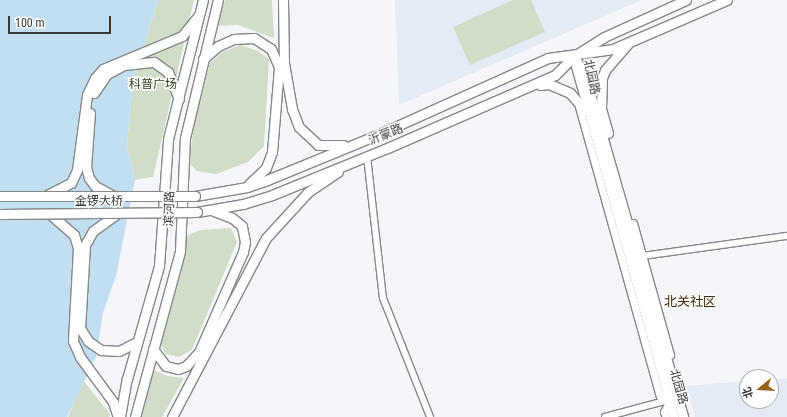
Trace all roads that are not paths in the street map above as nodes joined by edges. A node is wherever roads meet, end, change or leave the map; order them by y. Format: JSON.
{"nodes":[{"id":1,"x":203,"y":0,"type":"edge"},
{"id":2,"x":218,"y":0,"type":"edge"},
{"id":3,"x":283,"y":0,"type":"edge"},
{"id":4,"x":686,"y":0,"type":"edge"},
{"id":5,"x":726,"y":0,"type":"edge"},
{"id":6,"x":199,"y":15,"type":"junction"},
{"id":7,"x":630,"y":42,"type":"junction"},
{"id":8,"x":574,"y":56,"type":"junction"},
{"id":9,"x":203,"y":59,"type":"junction"},
{"id":10,"x":530,"y":86,"type":"junction"},
{"id":11,"x":178,"y":99,"type":"junction"},
{"id":12,"x":578,"y":101,"type":"junction"},
{"id":13,"x":588,"y":116,"type":"junction"},
{"id":14,"x":362,"y":141,"type":"junction"},
{"id":15,"x":367,"y":156,"type":"junction"},
{"id":16,"x":352,"y":162,"type":"junction"},
{"id":17,"x":247,"y":187,"type":"junction"},
{"id":18,"x":0,"y":196,"type":"edge"},
{"id":19,"x":45,"y":196,"type":"junction"},
{"id":20,"x":196,"y":196,"type":"joint"},
{"id":21,"x":116,"y":197,"type":"junction"},
{"id":22,"x":211,"y":210,"type":"junction"},
{"id":23,"x":197,"y":212,"type":"joint"},
{"id":24,"x":0,"y":214,"type":"edge"},
{"id":25,"x":50,"y":214,"type":"junction"},
{"id":26,"x":115,"y":215,"type":"junction"},
{"id":27,"x":633,"y":223,"type":"junction"},
{"id":28,"x":630,"y":233,"type":"junction"},
{"id":29,"x":787,"y":236,"type":"edge"},
{"id":30,"x":642,"y":256,"type":"junction"},
{"id":31,"x":137,"y":342,"type":"junction"},
{"id":32,"x":152,"y":349,"type":"junction"},
{"id":33,"x":673,"y":398,"type":"junction"},
{"id":34,"x":119,"y":417,"type":"edge"},
{"id":35,"x":135,"y":417,"type":"edge"},
{"id":36,"x":172,"y":417,"type":"edge"},
{"id":37,"x":430,"y":417,"type":"edge"},
{"id":38,"x":605,"y":417,"type":"edge"},
{"id":39,"x":666,"y":417,"type":"edge"},
{"id":40,"x":674,"y":417,"type":"edge"},
{"id":41,"x":683,"y":417,"type":"edge"},
{"id":42,"x":687,"y":417,"type":"edge"}],
"edges":[{"from":1,"to":6,"type":"main road","name":"滨河路"},
{"from":2,"to":9,"type":"main road","name":"滨河路"},
{"from":3,"to":14,"type":"main road"},
{"from":4,"to":8,"type":"main road","name":"沂蒙路"},
{"from":5,"to":7,"type":"main road","name":"沂蒙路"},
{"from":6,"to":11,"type":"main road","name":"滨河路"},
{"from":6,"to":19,"type":"main road"},
{"from":7,"to":8,"type":"main road","name":"沂蒙路"},
{"from":7,"to":27,"type":"main road"},
{"from":8,"to":10,"type":"main road","name":"沂蒙路"},
{"from":8,"to":13,"type":"main road","name":"北园路"},
{"from":8,"to":14,"type":"main road","name":"沂蒙路"},
{"from":8,"to":28,"type":"main road","name":"北园路"},
{"from":9,"to":17,"type":"main road"},
{"from":9,"to":32,"type":"main road","name":"滨河路"},
{"from":10,"to":12,"type":"main road"},
{"from":10,"to":15,"type":"main road","name":"沂蒙路"},
{"from":11,"to":21,"type":"main road"},
{"from":11,"to":31,"type":"main road","name":"滨河路"},
{"from":12,"to":13,"type":"main road"},
{"from":12,"to":33,"type":"street"},
{"from":13,"to":33,"type":"main road","name":"北园路"},
{"from":14,"to":17,"type":"main road","name":"沂蒙路"},
{"from":15,"to":16,"type":"main road","name":"沂蒙路"},
{"from":15,"to":37,"type":"street"},
{"from":16,"to":22,"type":"main road","name":"沂蒙路"},
{"from":16,"to":36,"type":"main road"},
{"from":17,"to":20,"type":"main road","name":"沂蒙路"},
{"from":18,"to":19,"type":"main road","name":"金锣大桥","bridge":true},
{"from":19,"to":21,"type":"main road","name":"金锣大桥","bridge":true},
{"from":20,"to":21,"type":"main road","name":"金锣大桥","bridge":true},
{"from":22,"to":23,"type":"main road","name":"沂蒙路"},
{"from":22,"to":32,"type":"main road"},
{"from":23,"to":26,"type":"main road","name":"金锣大桥","bridge":true},
{"from":24,"to":25,"type":"main road","name":"金锣大桥","bridge":true},
{"from":25,"to":26,"type":"main road","name":"金锣大桥","bridge":true},
{"from":25,"to":34,"type":"main road"},
{"from":26,"to":31,"type":"main road"},
{"from":27,"to":28,"type":"main road"},
{"from":27,"to":30,"type":"street"},
{"from":28,"to":33,"type":"main road","name":"北园路"},
{"from":29,"to":30,"type":"street"},
{"from":30,"to":42,"type":"street"},
{"from":31,"to":34,"type":"main road","name":"滨河路"},
{"from":32,"to":35,"type":"main road","name":"滨河路"},
{"from":33,"to":38,"type":"street"},
{"from":33,"to":39,"type":"street"},
{"from":33,"to":40,"type":"main road","name":"北园路"},
{"from":33,"to":41,"type":"main road","name":"北园路"}]}
